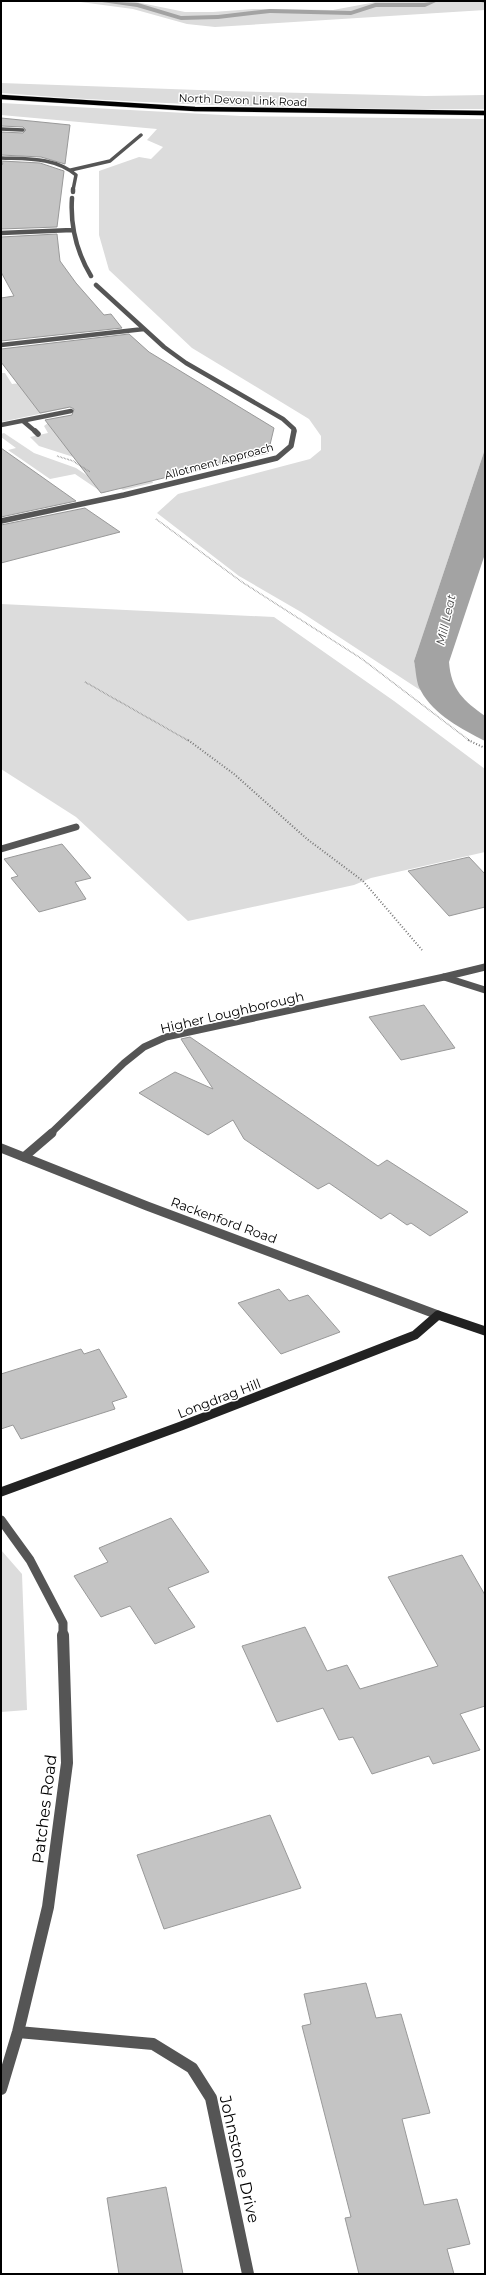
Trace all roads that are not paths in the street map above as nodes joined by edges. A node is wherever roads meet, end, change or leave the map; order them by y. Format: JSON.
{"nodes":[{"id":1,"x":1,"y":97,"type":"edge"},
{"id":2,"x":485,"y":113,"type":"edge"},
{"id":3,"x":1,"y":129,"type":"edge"},
{"id":4,"x":23,"y":130,"type":"dead end"},
{"id":5,"x":141,"y":135,"type":"dead end"},
{"id":6,"x":1,"y":158,"type":"edge"},
{"id":7,"x":72,"y":170,"type":"junction"},
{"id":8,"x":73,"y":192,"type":"dead end"},
{"id":9,"x":72,"y":198,"type":"dead end"},
{"id":10,"x":72,"y":230,"type":"junction"},
{"id":11,"x":1,"y":233,"type":"edge"},
{"id":12,"x":91,"y":276,"type":"dead end"},
{"id":13,"x":96,"y":285,"type":"dead end"},
{"id":14,"x":144,"y":329,"type":"junction"},
{"id":15,"x":1,"y":345,"type":"edge"},
{"id":16,"x":71,"y":411,"type":"dead end"},
{"id":17,"x":23,"y":421,"type":"junction"},
{"id":18,"x":1,"y":425,"type":"edge"},
{"id":19,"x":38,"y":434,"type":"dead end"},
{"id":20,"x":1,"y":521,"type":"edge"},
{"id":21,"x":76,"y":827,"type":"dead end"},
{"id":22,"x":1,"y":849,"type":"edge"},
{"id":23,"x":485,"y":967,"type":"edge"},
{"id":24,"x":444,"y":977,"type":"junction"},
{"id":25,"x":485,"y":990,"type":"edge"},
{"id":26,"x":1,"y":1148,"type":"edge"},
{"id":27,"x":24,"y":1157,"type":"junction"},
{"id":28,"x":438,"y":1314,"type":"junction"},
{"id":29,"x":485,"y":1331,"type":"edge"},
{"id":30,"x":1,"y":1492,"type":"edge"},
{"id":31,"x":1,"y":1520,"type":"edge"},
{"id":32,"x":18,"y":2032,"type":"junction"},
{"id":33,"x":1,"y":2089,"type":"edge"},
{"id":34,"x":248,"y":2274,"type":"edge"}],
"edges":[{"from":1,"to":2,"type":"highway","name":"North Devon Link Road"},
{"from":3,"to":4,"type":"street"},
{"from":5,"to":7,"type":"street"},
{"from":6,"to":7,"type":"street"},
{"from":7,"to":8,"type":"street"},
{"from":9,"to":10,"type":"street"},
{"from":10,"to":11,"type":"street"},
{"from":10,"to":12,"type":"street"},
{"from":13,"to":14,"type":"street","name":"Allotment Approach"},
{"from":14,"to":15,"type":"street"},
{"from":14,"to":20,"type":"street","name":"Allotment Approach"},
{"from":16,"to":17,"type":"street"},
{"from":17,"to":18,"type":"street"},
{"from":17,"to":19,"type":"street"},
{"from":21,"to":22,"type":"street"},
{"from":23,"to":24,"type":"street"},
{"from":24,"to":25,"type":"street","name":"Higher Loughborough"},
{"from":24,"to":27,"type":"street","name":"Higher Loughborough"},
{"from":26,"to":27,"type":"street","name":"Rackenford Road"},
{"from":27,"to":28,"type":"street","name":"Rackenford Road"},
{"from":28,"to":29,"type":"main road"},
{"from":28,"to":30,"type":"main road","name":"Longdrag Hill"},
{"from":31,"to":32,"type":"street","name":"Patches Road"},
{"from":32,"to":33,"type":"street","name":"Patches Road"},
{"from":32,"to":34,"type":"street","name":"Johnstone Drive"}]}
